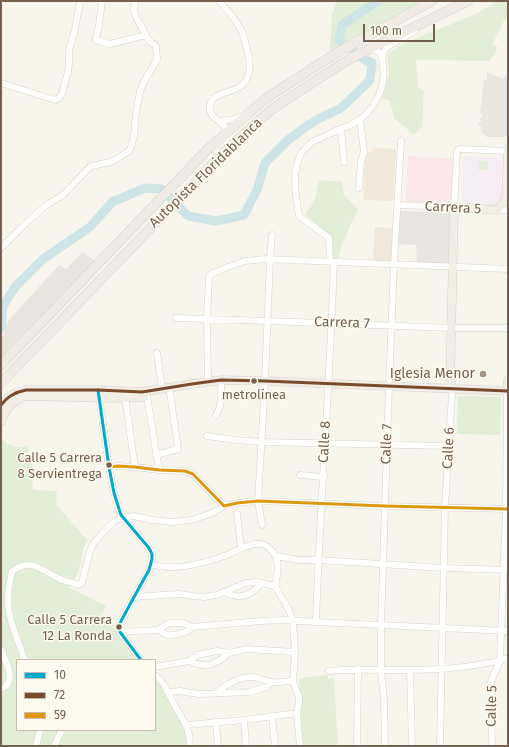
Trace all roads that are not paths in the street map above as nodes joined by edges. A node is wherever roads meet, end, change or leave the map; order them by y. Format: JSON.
{"nodes":[{"id":1,"x":80,"y":1,"type":"edge"},
{"id":2,"x":102,"y":1,"type":"edge"},
{"id":3,"x":135,"y":1,"type":"edge"},
{"id":4,"x":219,"y":1,"type":"edge"},
{"id":5,"x":432,"y":1,"type":"edge"},
{"id":6,"x":468,"y":1,"type":"edge"},
{"id":7,"x":421,"y":24,"type":"junction"},
{"id":8,"x":146,"y":35,"type":"junction"},
{"id":9,"x":367,"y":50,"type":"junction"},
{"id":10,"x":382,"y":60,"type":"junction"},
{"id":11,"x":1,"y":83,"type":"edge"},
{"id":12,"x":248,"y":114,"type":"junction"},
{"id":13,"x":360,"y":119,"type":"junction"},
{"id":14,"x":220,"y":121,"type":"junction"},
{"id":15,"x":341,"y":129,"type":"junction"},
{"id":16,"x":227,"y":132,"type":"junction"},
{"id":17,"x":401,"y":142,"type":"dead end"},
{"id":18,"x":508,"y":151,"type":"edge"},
{"id":19,"x":344,"y":162,"type":"dead end"},
{"id":20,"x":359,"y":188,"type":"dead end"},
{"id":21,"x":397,"y":205,"type":"junction"},
{"id":22,"x":454,"y":207,"type":"junction"},
{"id":23,"x":496,"y":210,"type":"junction"},
{"id":24,"x":508,"y":210,"type":"edge"},
{"id":25,"x":272,"y":235,"type":"dead end"},
{"id":26,"x":1,"y":248,"type":"edge"},
{"id":27,"x":270,"y":259,"type":"junction"},
{"id":28,"x":332,"y":262,"type":"junction"},
{"id":29,"x":394,"y":264,"type":"junction"},
{"id":30,"x":452,"y":267,"type":"junction"},
{"id":31,"x":508,"y":269,"type":"edge"},
{"id":32,"x":176,"y":318,"type":"dead end"},
{"id":33,"x":207,"y":319,"type":"junction"},
{"id":34,"x":268,"y":321,"type":"junction"},
{"id":35,"x":332,"y":323,"type":"junction"},
{"id":36,"x":392,"y":325,"type":"junction"},
{"id":37,"x":451,"y":328,"type":"junction"},
{"id":38,"x":508,"y":328,"type":"edge"},
{"id":39,"x":157,"y":353,"type":"dead end"},
{"id":40,"x":1,"y":365,"type":"edge"},
{"id":41,"x":221,"y":380,"type":"junction"},
{"id":42,"x":508,"y":380,"type":"edge"},
{"id":43,"x":265,"y":381,"type":"junction"},
{"id":44,"x":204,"y":382,"type":"junction"},
{"id":45,"x":1,"y":383,"type":"edge"},
{"id":46,"x":328,"y":383,"type":"junction"},
{"id":47,"x":389,"y":386,"type":"junction"},
{"id":48,"x":451,"y":389,"type":"junction"},
{"id":49,"x":166,"y":390,"type":"junction"},
{"id":50,"x":508,"y":391,"type":"edge"},
{"id":51,"x":99,"y":394,"type":"junction"},
{"id":52,"x":10,"y":396,"type":"junction"},
{"id":53,"x":147,"y":396,"type":"junction"},
{"id":54,"x":124,"y":398,"type":"junction"},
{"id":55,"x":1,"y":405,"type":"edge"},
{"id":56,"x":216,"y":414,"type":"dead end"},
{"id":57,"x":2,"y":418,"type":"edge"},
{"id":58,"x":207,"y":436,"type":"dead end"},
{"id":59,"x":262,"y":442,"type":"junction"},
{"id":60,"x":325,"y":443,"type":"junction"},
{"id":61,"x":388,"y":444,"type":"junction"},
{"id":62,"x":449,"y":446,"type":"junction"},
{"id":63,"x":507,"y":448,"type":"edge"},
{"id":64,"x":156,"y":455,"type":"junction"},
{"id":65,"x":109,"y":467,"type":"junction"},
{"id":66,"x":135,"y":467,"type":"junction"},
{"id":67,"x":159,"y":470,"type":"junction"},
{"id":68,"x":300,"y":475,"type":"dead end"},
{"id":69,"x":324,"y":477,"type":"junction"},
{"id":70,"x":258,"y":501,"type":"junction"},
{"id":71,"x":322,"y":503,"type":"junction"},
{"id":72,"x":224,"y":506,"type":"junction"},
{"id":73,"x":385,"y":506,"type":"junction"},
{"id":74,"x":445,"y":507,"type":"junction"},
{"id":75,"x":507,"y":509,"type":"edge"},
{"id":76,"x":237,"y":514,"type":"dead end"},
{"id":77,"x":122,"y":517,"type":"junction"},
{"id":78,"x":262,"y":525,"type":"dead end"},
{"id":79,"x":506,"y":546,"type":"edge"},
{"id":80,"x":241,"y":548,"type":"junction"},
{"id":81,"x":276,"y":556,"type":"junction"},
{"id":82,"x":318,"y":560,"type":"junction"},
{"id":83,"x":151,"y":564,"type":"junction"},
{"id":84,"x":384,"y":564,"type":"junction"},
{"id":85,"x":444,"y":568,"type":"junction"},
{"id":86,"x":506,"y":570,"type":"edge"},
{"id":87,"x":262,"y":583,"type":"junction"},
{"id":88,"x":275,"y":586,"type":"junction"},
{"id":89,"x":224,"y":592,"type":"junction"},
{"id":90,"x":134,"y":597,"type":"junction"},
{"id":91,"x":293,"y":621,"type":"junction"},
{"id":92,"x":316,"y":622,"type":"junction"},
{"id":93,"x":381,"y":625,"type":"junction"},
{"id":94,"x":192,"y":627,"type":"junction"},
{"id":95,"x":443,"y":628,"type":"junction"},
{"id":96,"x":158,"y":630,"type":"junction"},
{"id":97,"x":501,"y":631,"type":"junction"},
{"id":98,"x":508,"y":631,"type":"edge"},
{"id":99,"x":120,"y":632,"type":"junction"},
{"id":100,"x":1,"y":650,"type":"edge"},
{"id":101,"x":295,"y":652,"type":"junction"},
{"id":102,"x":229,"y":653,"type":"junction"},
{"id":103,"x":508,"y":658,"type":"edge"},
{"id":104,"x":25,"y":659,"type":"edge"},
{"id":105,"x":140,"y":659,"type":"edge"},
{"id":106,"x":189,"y":661,"type":"junction"},
{"id":107,"x":500,"y":661,"type":"junction"},
{"id":108,"x":156,"y":667,"type":"edge"},
{"id":109,"x":358,"y":669,"type":"junction"},
{"id":110,"x":441,"y":669,"type":"junction"},
{"id":111,"x":381,"y":670,"type":"junction"},
{"id":112,"x":410,"y":670,"type":"junction"},
{"id":113,"x":329,"y":671,"type":"dead end"},
{"id":114,"x":156,"y":676,"type":"edge"},
{"id":115,"x":293,"y":681,"type":"junction"},
{"id":116,"x":272,"y":682,"type":"junction"},
{"id":117,"x":1,"y":689,"type":"edge"},
{"id":118,"x":168,"y":692,"type":"junction"},
{"id":119,"x":215,"y":694,"type":"junction"},
{"id":120,"x":297,"y":713,"type":"junction"},
{"id":121,"x":272,"y":716,"type":"junction"},
{"id":122,"x":244,"y":720,"type":"junction"},
{"id":123,"x":216,"y":722,"type":"junction"},
{"id":124,"x":186,"y":725,"type":"junction"},
{"id":125,"x":40,"y":731,"type":"edge"},
{"id":126,"x":61,"y":731,"type":"edge"},
{"id":127,"x":36,"y":746,"type":"edge"},
{"id":128,"x":54,"y":746,"type":"edge"},
{"id":129,"x":190,"y":746,"type":"edge"},
{"id":130,"x":218,"y":746,"type":"edge"},
{"id":131,"x":246,"y":746,"type":"edge"},
{"id":132,"x":275,"y":746,"type":"edge"},
{"id":133,"x":300,"y":746,"type":"edge"},
{"id":134,"x":357,"y":746,"type":"edge"},
{"id":135,"x":385,"y":746,"type":"edge"},
{"id":136,"x":412,"y":746,"type":"edge"},
{"id":137,"x":440,"y":746,"type":"edge"},
{"id":138,"x":492,"y":746,"type":"edge"}],
"edges":[{"from":1,"to":11,"type":"street"},
{"from":2,"to":8,"type":"street"},
{"from":3,"to":8,"type":"street"},
{"from":4,"to":14,"type":"street"},
{"from":5,"to":12,"type":"highway","name":"Autopista Floridablanca"},
{"from":6,"to":7,"type":"highway","name":"Autopista Floridablanca"},
{"from":7,"to":9,"type":"highway","name":"Autopista Floridablanca"},
{"from":7,"to":10,"type":"street"},
{"from":8,"to":26,"type":"street"},
{"from":9,"to":10,"type":"street"},
{"from":9,"to":45,"type":"highway","name":"Autopista Floridablanca"},
{"from":10,"to":13,"type":"street"},
{"from":12,"to":14,"type":"street"},
{"from":12,"to":16,"type":"highway","name":"Autopista Floridablanca"},
{"from":13,"to":15,"type":"street"},
{"from":13,"to":20,"type":"street"},
{"from":14,"to":16,"type":"street"},
{"from":15,"to":19,"type":"street"},
{"from":15,"to":28,"type":"street","name":"Calle 8"},
{"from":16,"to":40,"type":"highway","name":"Autopista Floridablanca"},
{"from":17,"to":21,"type":"street","name":"Calle 7"},
{"from":18,"to":22,"type":"street","name":"Calle 6"},
{"from":18,"to":23,"type":"main road"},
{"from":21,"to":22,"type":"street","name":"Carrera 5"},
{"from":21,"to":29,"type":"street","name":"Calle 7"},
{"from":22,"to":23,"type":"main road","name":"Carrera 5"},
{"from":22,"to":30,"type":"main road","name":"Calle 6"},
{"from":23,"to":24,"type":"street","name":"Carrera 5"},
{"from":25,"to":27,"type":"street"},
{"from":27,"to":28,"type":"street"},
{"from":27,"to":33,"type":"street"},
{"from":27,"to":34,"type":"street"},
{"from":28,"to":29,"type":"street"},
{"from":28,"to":35,"type":"street","name":"Calle 8"},
{"from":29,"to":30,"type":"street"},
{"from":29,"to":36,"type":"street","name":"Calle 7"},
{"from":30,"to":31,"type":"street"},
{"from":30,"to":37,"type":"main road","name":"Calle 6"},
{"from":32,"to":33,"type":"street","name":"Carrera 7"},
{"from":33,"to":34,"type":"street","name":"Carrera 7"},
{"from":33,"to":44,"type":"street"},
{"from":34,"to":35,"type":"street","name":"Carrera 7"},
{"from":34,"to":43,"type":"street"},
{"from":35,"to":36,"type":"street","name":"Carrera 7"},
{"from":35,"to":46,"type":"street","name":"Calle 8"},
{"from":36,"to":37,"type":"street","name":"Carrera 7"},
{"from":36,"to":47,"type":"street","name":"Calle 7"},
{"from":37,"to":38,"type":"street","name":"Carrera 7"},
{"from":37,"to":48,"type":"main road","name":"Calle 6"},
{"from":39,"to":49,"type":"street"},
{"from":41,"to":43,"type":"main road"},
{"from":41,"to":44,"type":"main road"},
{"from":41,"to":56,"type":"street"},
{"from":42,"to":50,"type":"main road","name":"Calle 5"},
{"from":43,"to":46,"type":"main road"},
{"from":43,"to":59,"type":"street"},
{"from":44,"to":49,"type":"main road"},
{"from":46,"to":47,"type":"main road"},
{"from":46,"to":60,"type":"street","name":"Calle 8"},
{"from":47,"to":48,"type":"main road"},
{"from":47,"to":61,"type":"street","name":"Calle 7"},
{"from":48,"to":50,"type":"main road"},
{"from":48,"to":62,"type":"street","name":"Calle 6"},
{"from":49,"to":51,"type":"main road"},
{"from":49,"to":53,"type":"main road"},
{"from":49,"to":64,"type":"street"},
{"from":50,"to":63,"type":"street","name":"Calle 5"},
{"from":51,"to":52,"type":"main road"},
{"from":51,"to":54,"type":"main road"},
{"from":51,"to":57,"type":"main road"},
{"from":51,"to":65,"type":"street"},
{"from":52,"to":55,"type":"main road"},
{"from":52,"to":57,"type":"main road"},
{"from":53,"to":54,"type":"main road"},
{"from":53,"to":64,"type":"street"},
{"from":54,"to":66,"type":"street"},
{"from":58,"to":59,"type":"street"},
{"from":59,"to":60,"type":"street"},
{"from":59,"to":70,"type":"street"},
{"from":60,"to":61,"type":"street"},
{"from":60,"to":69,"type":"street","name":"Calle 8"},
{"from":61,"to":62,"type":"street"},
{"from":61,"to":73,"type":"street","name":"Calle 7"},
{"from":62,"to":74,"type":"street","name":"Calle 6"},
{"from":63,"to":75,"type":"street","name":"Calle 5"},
{"from":64,"to":67,"type":"street"},
{"from":65,"to":66,"type":"street"},
{"from":65,"to":77,"type":"street"},
{"from":66,"to":67,"type":"street"},
{"from":67,"to":72,"type":"street"},
{"from":68,"to":69,"type":"street"},
{"from":69,"to":71,"type":"street","name":"Calle 8"},
{"from":70,"to":71,"type":"street"},
{"from":70,"to":72,"type":"street"},
{"from":70,"to":78,"type":"street"},
{"from":71,"to":73,"type":"street"},
{"from":71,"to":82,"type":"street","name":"Calle 8"},
{"from":72,"to":77,"type":"street"},
{"from":73,"to":74,"type":"street"},
{"from":73,"to":84,"type":"street","name":"Calle 7"},
{"from":74,"to":75,"type":"street"},
{"from":74,"to":85,"type":"street","name":"Calle 6"},
{"from":75,"to":79,"type":"street","name":"Calle 5"},
{"from":76,"to":80,"type":"street"},
{"from":77,"to":83,"type":"street"},
{"from":77,"to":104,"type":"street"},
{"from":79,"to":86,"type":"street","name":"Calle 5"},
{"from":80,"to":81,"type":"street"},
{"from":80,"to":83,"type":"street"},
{"from":81,"to":82,"type":"street"},
{"from":81,"to":88,"type":"street"},
{"from":82,"to":84,"type":"street"},
{"from":82,"to":92,"type":"street","name":"Calle 8"},
{"from":83,"to":90,"type":"street"},
{"from":84,"to":85,"type":"street"},
{"from":84,"to":93,"type":"street","name":"Calle 7"},
{"from":85,"to":86,"type":"street"},
{"from":85,"to":95,"type":"street","name":"Calle 6"},
{"from":86,"to":97,"type":"street","name":"Calle 5"},
{"from":87,"to":88,"type":"street"},
{"from":87,"to":89,"type":"street"},
{"from":87,"to":89,"type":"street"},
{"from":88,"to":91,"type":"street"},
{"from":89,"to":90,"type":"street"},
{"from":90,"to":99,"type":"street"},
{"from":91,"to":92,"type":"street"},
{"from":91,"to":94,"type":"street"},
{"from":91,"to":101,"type":"street"},
{"from":92,"to":93,"type":"street"},
{"from":93,"to":95,"type":"street"},
{"from":93,"to":111,"type":"street","name":"Calle 7"},
{"from":94,"to":96,"type":"street"},
{"from":94,"to":96,"type":"street"},
{"from":95,"to":97,"type":"street"},
{"from":95,"to":110,"type":"street","name":"Calle 6"},
{"from":96,"to":99,"type":"street"},
{"from":97,"to":98,"type":"street"},
{"from":97,"to":107,"type":"street","name":"Calle 5"},
{"from":99,"to":105,"type":"street"},
{"from":100,"to":117,"type":"street"},
{"from":101,"to":102,"type":"street"},
{"from":101,"to":115,"type":"street"},
{"from":102,"to":106,"type":"street"},
{"from":102,"to":106,"type":"street"},
{"from":103,"to":107,"type":"street"},
{"from":106,"to":108,"type":"street"},
{"from":107,"to":110,"type":"street"},
{"from":107,"to":138,"type":"street","name":"Calle 5"},
{"from":109,"to":111,"type":"street"},
{"from":109,"to":113,"type":"street"},
{"from":109,"to":134,"type":"street"},
{"from":110,"to":112,"type":"street"},
{"from":110,"to":137,"type":"street","name":"Calle 6"},
{"from":111,"to":112,"type":"street"},
{"from":111,"to":135,"type":"street","name":"Calle 7"},
{"from":112,"to":136,"type":"street"},
{"from":114,"to":118,"type":"street"},
{"from":115,"to":116,"type":"street"},
{"from":115,"to":120,"type":"street"},
{"from":116,"to":119,"type":"street"},
{"from":116,"to":119,"type":"street"},
{"from":118,"to":119,"type":"street"},
{"from":118,"to":124,"type":"street"},
{"from":120,"to":121,"type":"street"},
{"from":120,"to":133,"type":"street"},
{"from":121,"to":122,"type":"street"},
{"from":121,"to":132,"type":"street"},
{"from":122,"to":123,"type":"street"},
{"from":122,"to":131,"type":"street"},
{"from":123,"to":124,"type":"street"},
{"from":123,"to":130,"type":"street"},
{"from":124,"to":129,"type":"street"},
{"from":125,"to":127,"type":"street"},
{"from":126,"to":128,"type":"street"}]}
